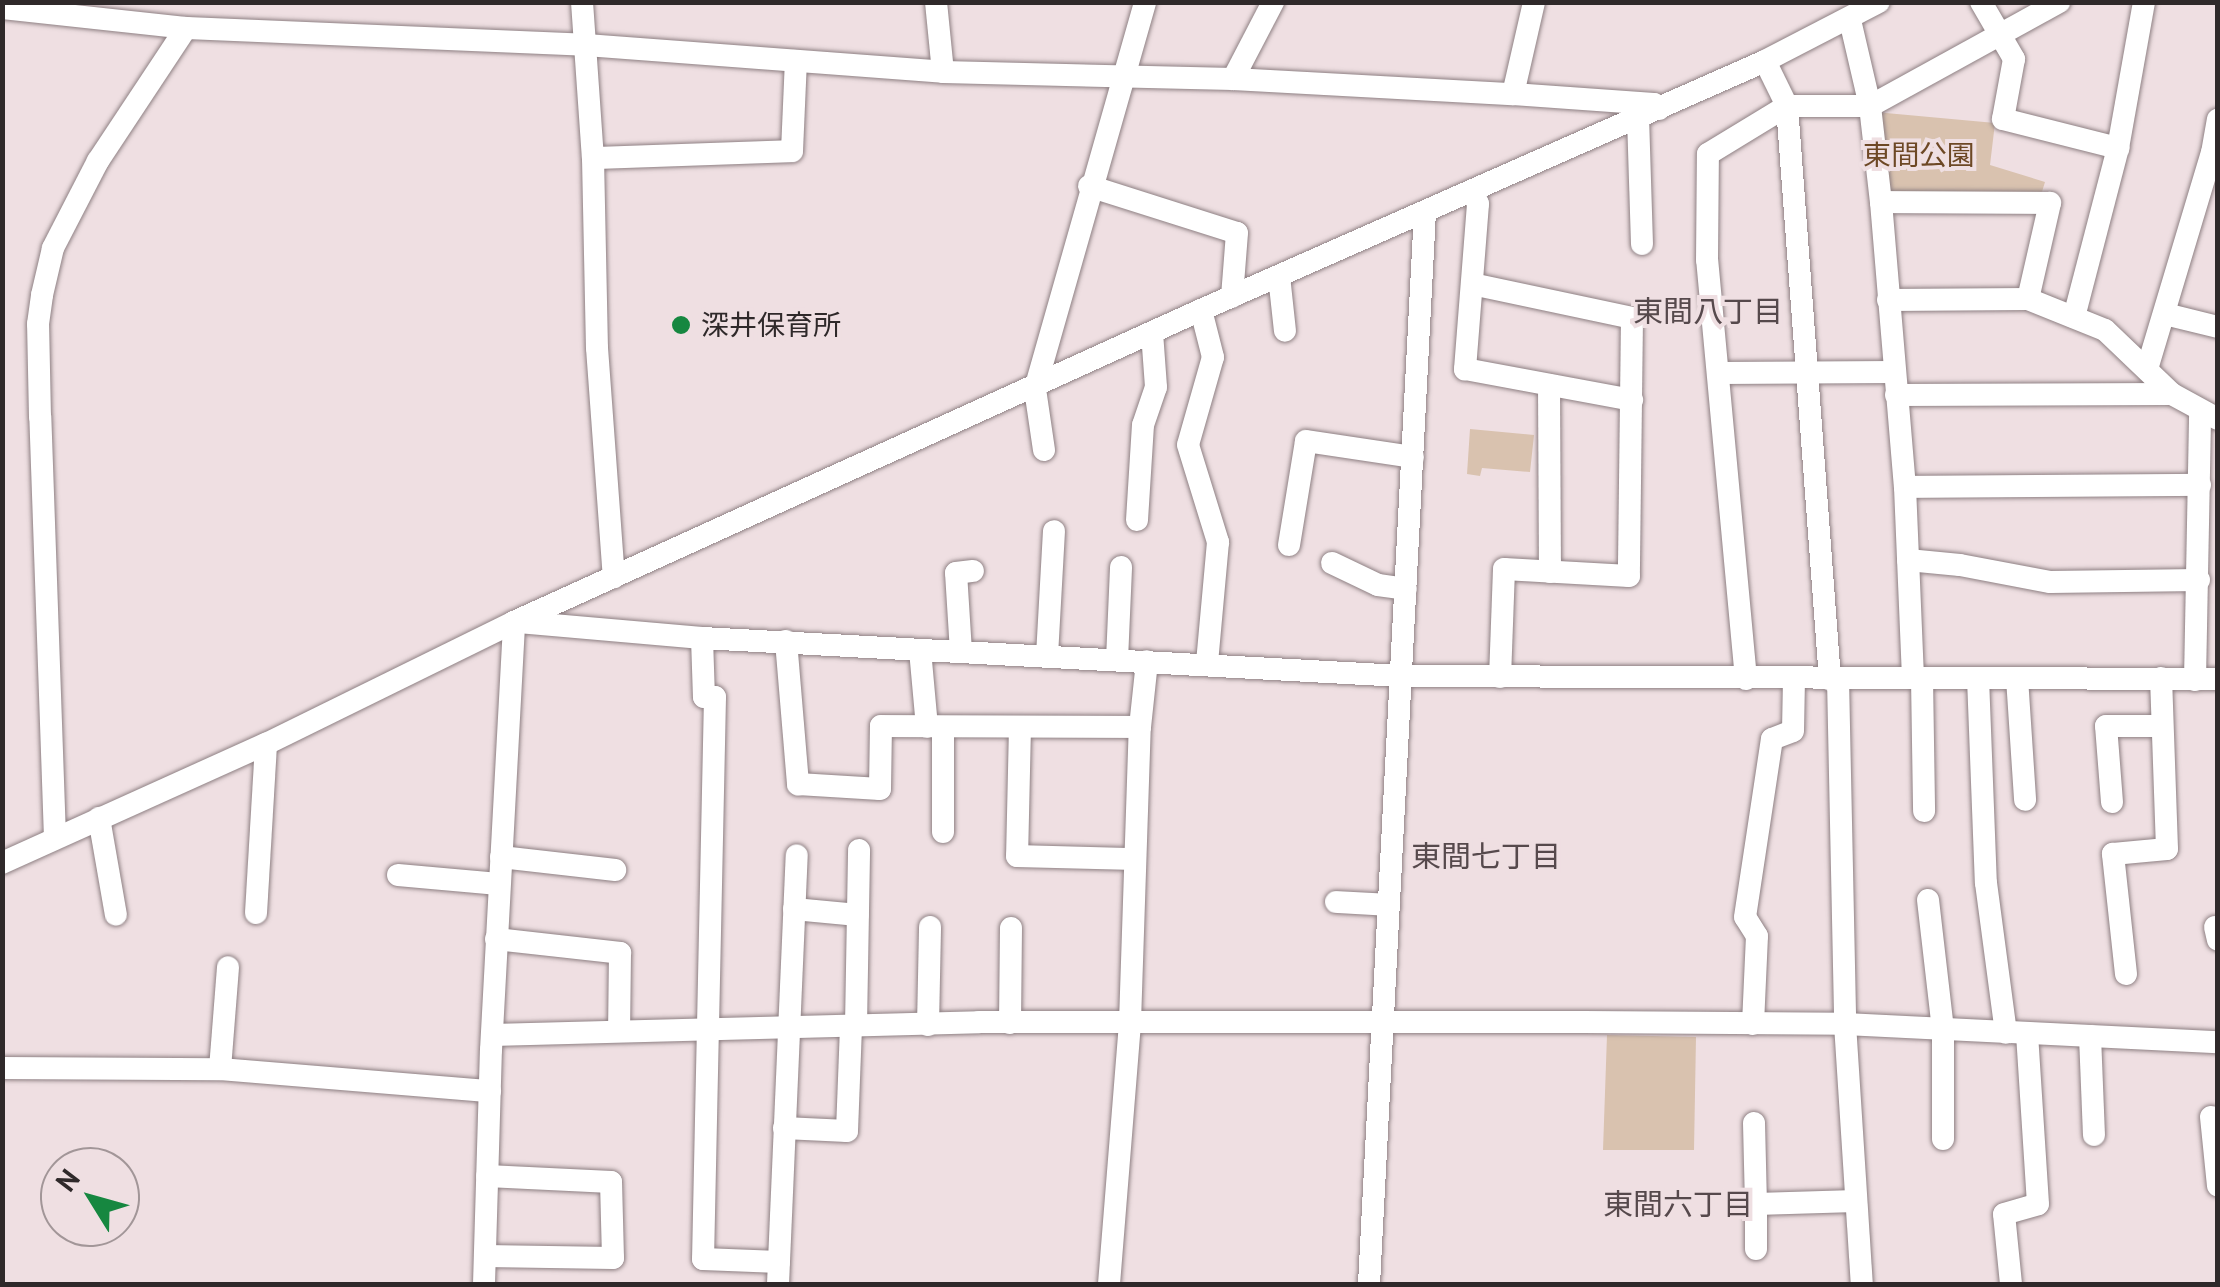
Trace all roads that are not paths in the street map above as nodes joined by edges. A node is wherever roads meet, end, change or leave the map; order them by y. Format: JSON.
{"nodes":[{"id":1,"x":582,"y":2,"type":"edge"},
{"id":2,"x":936,"y":2,"type":"edge"},
{"id":3,"x":1145,"y":2,"type":"edge"},
{"id":4,"x":1273,"y":2,"type":"edge"},
{"id":5,"x":1534,"y":2,"type":"edge"},
{"id":6,"x":1879,"y":2,"type":"edge"},
{"id":7,"x":1981,"y":2,"type":"edge"},
{"id":8,"x":2060,"y":2,"type":"edge"},
{"id":9,"x":2144,"y":2,"type":"edge"},
{"id":10,"x":2,"y":8,"type":"edge"},
{"id":11,"x":66,"y":9,"type":"edge"},
{"id":12,"x":1850,"y":20,"type":"junction"},
{"id":13,"x":186,"y":28,"type":"junction"},
{"id":14,"x":2000,"y":35,"type":"junction"},
{"id":15,"x":586,"y":46,"type":"junction"},
{"id":16,"x":796,"y":62,"type":"junction"},
{"id":17,"x":1765,"y":62,"type":"junction"},
{"id":18,"x":943,"y":72,"type":"junction"},
{"id":19,"x":1121,"y":76,"type":"junction"},
{"id":20,"x":1234,"y":79,"type":"junction"},
{"id":21,"x":1513,"y":94,"type":"junction"},
{"id":22,"x":1787,"y":106,"type":"junction"},
{"id":23,"x":1870,"y":106,"type":"junction"},
{"id":24,"x":1649,"y":113,"type":"junction"},
{"id":25,"x":2218,"y":120,"type":"edge"},
{"id":26,"x":2118,"y":148,"type":"junction"},
{"id":27,"x":2215,"y":154,"type":"edge"},
{"id":28,"x":593,"y":158,"type":"junction"},
{"id":29,"x":1089,"y":186,"type":"junction"},
{"id":30,"x":1473,"y":192,"type":"junction"},
{"id":31,"x":1881,"y":202,"type":"junction"},
{"id":32,"x":1425,"y":213,"type":"junction"},
{"id":33,"x":1642,"y":244,"type":"dead end"},
{"id":34,"x":1279,"y":276,"type":"junction"},
{"id":35,"x":1472,"y":284,"type":"junction"},
{"id":36,"x":1232,"y":297,"type":"junction"},
{"id":37,"x":2028,"y":298,"type":"junction"},
{"id":38,"x":1888,"y":300,"type":"junction"},
{"id":39,"x":1201,"y":310,"type":"junction"},
{"id":40,"x":2165,"y":314,"type":"junction"},
{"id":41,"x":2074,"y":318,"type":"junction"},
{"id":42,"x":2218,"y":327,"type":"edge"},
{"id":43,"x":1285,"y":331,"type":"dead end"},
{"id":44,"x":1152,"y":333,"type":"junction"},
{"id":45,"x":2147,"y":369,"type":"junction"},
{"id":46,"x":1720,"y":373,"type":"junction"},
{"id":47,"x":1807,"y":373,"type":"junction"},
{"id":48,"x":1549,"y":384,"type":"junction"},
{"id":49,"x":1895,"y":384,"type":"junction"},
{"id":50,"x":1035,"y":389,"type":"junction"},
{"id":51,"x":2172,"y":394,"type":"junction"},
{"id":52,"x":1632,"y":400,"type":"junction"},
{"id":53,"x":2209,"y":415,"type":"edge"},
{"id":54,"x":1044,"y":450,"type":"dead end"},
{"id":55,"x":1413,"y":457,"type":"junction"},
{"id":56,"x":2200,"y":485,"type":"junction"},
{"id":57,"x":1905,"y":487,"type":"junction"},
{"id":58,"x":1137,"y":520,"type":"dead end"},
{"id":59,"x":1054,"y":530,"type":"dead end"},
{"id":60,"x":1289,"y":545,"type":"dead end"},
{"id":61,"x":1908,"y":560,"type":"junction"},
{"id":62,"x":1332,"y":563,"type":"dead end"},
{"id":63,"x":1121,"y":567,"type":"dead end"},
{"id":64,"x":973,"y":571,"type":"dead end"},
{"id":65,"x":1550,"y":572,"type":"junction"},
{"id":66,"x":614,"y":577,"type":"junction"},
{"id":67,"x":2199,"y":580,"type":"junction"},
{"id":68,"x":1406,"y":589,"type":"junction"},
{"id":69,"x":514,"y":622,"type":"junction"},
{"id":70,"x":702,"y":638,"type":"junction"},
{"id":71,"x":786,"y":641,"type":"junction"},
{"id":72,"x":920,"y":650,"type":"junction"},
{"id":73,"x":962,"y":652,"type":"junction"},
{"id":74,"x":1047,"y":656,"type":"junction"},
{"id":75,"x":1116,"y":660,"type":"junction"},
{"id":76,"x":1147,"y":661,"type":"junction"},
{"id":77,"x":1207,"y":662,"type":"junction"},
{"id":78,"x":1402,"y":676,"type":"junction"},
{"id":79,"x":1500,"y":677,"type":"junction"},
{"id":80,"x":1917,"y":678,"type":"junction"},
{"id":81,"x":1978,"y":678,"type":"junction"},
{"id":82,"x":2017,"y":678,"type":"junction"},
{"id":83,"x":2161,"y":678,"type":"junction"},
{"id":84,"x":1746,"y":679,"type":"junction"},
{"id":85,"x":1834,"y":679,"type":"junction"},
{"id":86,"x":1794,"y":680,"type":"junction"},
{"id":87,"x":2206,"y":680,"type":"edge"},
{"id":88,"x":935,"y":726,"type":"junction"},
{"id":89,"x":2162,"y":726,"type":"junction"},
{"id":90,"x":1020,"y":727,"type":"junction"},
{"id":91,"x":1140,"y":727,"type":"junction"},
{"id":92,"x":266,"y":744,"type":"junction"},
{"id":93,"x":2025,"y":800,"type":"dead end"},
{"id":94,"x":2112,"y":802,"type":"dead end"},
{"id":95,"x":1924,"y":811,"type":"dead end"},
{"id":96,"x":100,"y":818,"type":"junction"},
{"id":97,"x":943,"y":832,"type":"dead end"},
{"id":98,"x":55,"y":838,"type":"junction"},
{"id":99,"x":860,"y":850,"type":"dead end"},
{"id":100,"x":797,"y":855,"type":"dead end"},
{"id":101,"x":500,"y":858,"type":"junction"},
{"id":102,"x":1136,"y":859,"type":"junction"},
{"id":103,"x":2,"y":864,"type":"edge"},
{"id":104,"x":615,"y":870,"type":"dead end"},
{"id":105,"x":398,"y":875,"type":"dead end"},
{"id":106,"x":499,"y":884,"type":"junction"},
{"id":107,"x":1928,"y":900,"type":"dead end"},
{"id":108,"x":1336,"y":902,"type":"dead end"},
{"id":109,"x":1389,"y":905,"type":"junction"},
{"id":110,"x":794,"y":909,"type":"junction"},
{"id":111,"x":256,"y":913,"type":"dead end"},
{"id":112,"x":858,"y":914,"type":"junction"},
{"id":113,"x":116,"y":915,"type":"dead end"},
{"id":114,"x":930,"y":927,"type":"dead end"},
{"id":115,"x":1011,"y":928,"type":"dead end"},
{"id":116,"x":496,"y":939,"type":"junction"},
{"id":117,"x":228,"y":967,"type":"dead end"},
{"id":118,"x":2126,"y":974,"type":"dead end"},
{"id":119,"x":1130,"y":1022,"type":"junction"},
{"id":120,"x":1383,"y":1022,"type":"junction"},
{"id":121,"x":1010,"y":1024,"type":"junction"},
{"id":122,"x":1754,"y":1024,"type":"junction"},
{"id":123,"x":1845,"y":1024,"type":"junction"},
{"id":124,"x":928,"y":1025,"type":"junction"},
{"id":125,"x":854,"y":1027,"type":"junction"},
{"id":126,"x":788,"y":1028,"type":"junction"},
{"id":127,"x":1943,"y":1030,"type":"junction"},
{"id":128,"x":619,"y":1031,"type":"junction"},
{"id":129,"x":708,"y":1033,"type":"junction"},
{"id":130,"x":2016,"y":1033,"type":"junction"},
{"id":131,"x":492,"y":1035,"type":"junction"},
{"id":132,"x":2090,"y":1036,"type":"junction"},
{"id":133,"x":2218,"y":1042,"type":"edge"},
{"id":134,"x":2,"y":1068,"type":"edge"},
{"id":135,"x":220,"y":1068,"type":"junction"},
{"id":136,"x":490,"y":1091,"type":"junction"},
{"id":137,"x":2211,"y":1118,"type":"dead end"},
{"id":138,"x":1754,"y":1123,"type":"dead end"},
{"id":139,"x":784,"y":1128,"type":"junction"},
{"id":140,"x":2094,"y":1134,"type":"dead end"},
{"id":141,"x":1944,"y":1139,"type":"dead end"},
{"id":142,"x":488,"y":1176,"type":"junction"},
{"id":143,"x":2218,"y":1186,"type":"edge"},
{"id":144,"x":1856,"y":1201,"type":"junction"},
{"id":145,"x":1756,"y":1204,"type":"junction"},
{"id":146,"x":1756,"y":1249,"type":"dead end"},
{"id":147,"x":485,"y":1256,"type":"junction"},
{"id":148,"x":778,"y":1273,"type":"edge"},
{"id":149,"x":484,"y":1284,"type":"edge"},
{"id":150,"x":1109,"y":1284,"type":"edge"},
{"id":151,"x":1369,"y":1284,"type":"edge"},
{"id":152,"x":1862,"y":1284,"type":"edge"},
{"id":153,"x":2011,"y":1284,"type":"edge"}],
"edges":[{"from":1,"to":15,"type":"street"},
{"from":2,"to":18,"type":"street"},
{"from":3,"to":19,"type":"street"},
{"from":4,"to":20,"type":"street"},
{"from":5,"to":21,"type":"street"},
{"from":6,"to":12,"type":"street"},
{"from":7,"to":14,"type":"street"},
{"from":8,"to":14,"type":"street"},
{"from":9,"to":26,"type":"street"},
{"from":10,"to":11,"type":"street"},
{"from":11,"to":13,"type":"street"},
{"from":12,"to":17,"type":"street"},
{"from":12,"to":23,"type":"street"},
{"from":13,"to":15,"type":"street"},
{"from":13,"to":98,"type":"street"},
{"from":14,"to":23,"type":"street"},
{"from":14,"to":26,"type":"street"},
{"from":15,"to":16,"type":"street"},
{"from":15,"to":28,"type":"street"},
{"from":16,"to":18,"type":"street"},
{"from":16,"to":28,"type":"street"},
{"from":17,"to":22,"type":"street"},
{"from":17,"to":24,"type":"street"},
{"from":18,"to":19,"type":"street"},
{"from":19,"to":20,"type":"street"},
{"from":19,"to":29,"type":"street"},
{"from":20,"to":21,"type":"street"},
{"from":21,"to":24,"type":"street"},
{"from":22,"to":23,"type":"street"},
{"from":22,"to":46,"type":"street"},
{"from":22,"to":47,"type":"street"},
{"from":23,"to":31,"type":"street"},
{"from":24,"to":30,"type":"street"},
{"from":24,"to":33,"type":"street"},
{"from":25,"to":27,"type":"street"},
{"from":26,"to":41,"type":"street"},
{"from":27,"to":40,"type":"street"},
{"from":28,"to":66,"type":"street"},
{"from":29,"to":36,"type":"street"},
{"from":29,"to":50,"type":"street"},
{"from":30,"to":32,"type":"street"},
{"from":30,"to":35,"type":"street"},
{"from":31,"to":37,"type":"street"},
{"from":31,"to":38,"type":"street"},
{"from":32,"to":34,"type":"street"},
{"from":32,"to":55,"type":"street"},
{"from":34,"to":36,"type":"street"},
{"from":34,"to":43,"type":"street"},
{"from":35,"to":48,"type":"street"},
{"from":35,"to":52,"type":"street"},
{"from":36,"to":39,"type":"street"},
{"from":37,"to":38,"type":"street"},
{"from":37,"to":41,"type":"street"},
{"from":38,"to":49,"type":"street"},
{"from":39,"to":44,"type":"street"},
{"from":39,"to":77,"type":"street"},
{"from":40,"to":42,"type":"street"},
{"from":40,"to":45,"type":"street"},
{"from":41,"to":45,"type":"street"},
{"from":44,"to":50,"type":"street"},
{"from":44,"to":58,"type":"street"},
{"from":45,"to":51,"type":"street"},
{"from":46,"to":47,"type":"street"},
{"from":46,"to":84,"type":"street"},
{"from":47,"to":49,"type":"street"},
{"from":47,"to":85,"type":"street"},
{"from":48,"to":52,"type":"street"},
{"from":48,"to":65,"type":"street"},
{"from":49,"to":51,"type":"street"},
{"from":49,"to":57,"type":"street"},
{"from":50,"to":54,"type":"street"},
{"from":50,"to":66,"type":"street"},
{"from":51,"to":53,"type":"street"},
{"from":52,"to":65,"type":"street"},
{"from":53,"to":56,"type":"street"},
{"from":55,"to":60,"type":"street"},
{"from":55,"to":68,"type":"street"},
{"from":56,"to":57,"type":"street"},
{"from":56,"to":67,"type":"street"},
{"from":57,"to":61,"type":"street"},
{"from":59,"to":74,"type":"street"},
{"from":61,"to":67,"type":"street"},
{"from":61,"to":80,"type":"street"},
{"from":62,"to":68,"type":"street"},
{"from":63,"to":75,"type":"street"},
{"from":64,"to":73,"type":"street"},
{"from":65,"to":79,"type":"street"},
{"from":66,"to":69,"type":"street"},
{"from":67,"to":87,"type":"street"},
{"from":68,"to":78,"type":"street"},
{"from":69,"to":70,"type":"street"},
{"from":69,"to":92,"type":"street"},
{"from":69,"to":101,"type":"street"},
{"from":70,"to":71,"type":"street"},
{"from":70,"to":129,"type":"street"},
{"from":71,"to":72,"type":"street"},
{"from":71,"to":88,"type":"street"},
{"from":72,"to":73,"type":"street"},
{"from":72,"to":88,"type":"street"},
{"from":73,"to":74,"type":"street"},
{"from":74,"to":75,"type":"street"},
{"from":75,"to":76,"type":"street"},
{"from":76,"to":77,"type":"street"},
{"from":76,"to":91,"type":"street"},
{"from":77,"to":78,"type":"street"},
{"from":78,"to":79,"type":"street"},
{"from":78,"to":109,"type":"street"},
{"from":79,"to":84,"type":"street"},
{"from":80,"to":81,"type":"street"},
{"from":80,"to":85,"type":"street"},
{"from":80,"to":95,"type":"street"},
{"from":81,"to":82,"type":"street"},
{"from":81,"to":130,"type":"street"},
{"from":82,"to":83,"type":"street"},
{"from":82,"to":93,"type":"street"},
{"from":83,"to":87,"type":"street"},
{"from":83,"to":89,"type":"street"},
{"from":84,"to":86,"type":"street"},
{"from":85,"to":86,"type":"street"},
{"from":85,"to":123,"type":"street"},
{"from":86,"to":122,"type":"street"},
{"from":88,"to":90,"type":"street"},
{"from":88,"to":97,"type":"street"},
{"from":89,"to":94,"type":"street"},
{"from":89,"to":118,"type":"street"},
{"from":90,"to":91,"type":"street"},
{"from":90,"to":102,"type":"street"},
{"from":91,"to":102,"type":"street"},
{"from":92,"to":96,"type":"street"},
{"from":92,"to":111,"type":"street"},
{"from":96,"to":98,"type":"street"},
{"from":96,"to":113,"type":"street"},
{"from":98,"to":103,"type":"street"},
{"from":99,"to":112,"type":"street"},
{"from":100,"to":110,"type":"street"},
{"from":101,"to":104,"type":"street"},
{"from":101,"to":106,"type":"street"},
{"from":102,"to":119,"type":"street"},
{"from":105,"to":106,"type":"street"},
{"from":106,"to":116,"type":"street"},
{"from":107,"to":127,"type":"street"},
{"from":108,"to":109,"type":"street"},
{"from":109,"to":120,"type":"street"},
{"from":110,"to":112,"type":"street"},
{"from":110,"to":126,"type":"street"},
{"from":112,"to":125,"type":"street"},
{"from":114,"to":124,"type":"street"},
{"from":115,"to":121,"type":"street"},
{"from":116,"to":128,"type":"street"},
{"from":116,"to":131,"type":"street"},
{"from":117,"to":135,"type":"street"},
{"from":119,"to":120,"type":"street"},
{"from":119,"to":121,"type":"street"},
{"from":119,"to":150,"type":"street"},
{"from":120,"to":122,"type":"street"},
{"from":120,"to":151,"type":"street"},
{"from":121,"to":124,"type":"street"},
{"from":122,"to":123,"type":"street"},
{"from":123,"to":127,"type":"street"},
{"from":123,"to":144,"type":"street"},
{"from":124,"to":125,"type":"street"},
{"from":125,"to":126,"type":"street"},
{"from":125,"to":139,"type":"street"},
{"from":126,"to":129,"type":"street"},
{"from":126,"to":139,"type":"street"},
{"from":127,"to":130,"type":"street"},
{"from":127,"to":141,"type":"street"},
{"from":128,"to":129,"type":"street"},
{"from":128,"to":131,"type":"street"},
{"from":129,"to":148,"type":"street"},
{"from":130,"to":132,"type":"street"},
{"from":130,"to":153,"type":"street"},
{"from":131,"to":136,"type":"street"},
{"from":132,"to":133,"type":"street"},
{"from":132,"to":140,"type":"street"},
{"from":134,"to":135,"type":"street"},
{"from":135,"to":136,"type":"street"},
{"from":136,"to":142,"type":"street"},
{"from":137,"to":143,"type":"street"},
{"from":138,"to":145,"type":"street"},
{"from":139,"to":148,"type":"street"},
{"from":142,"to":147,"type":"street"},
{"from":142,"to":147,"type":"street"},
{"from":144,"to":145,"type":"street"},
{"from":144,"to":152,"type":"street"},
{"from":145,"to":146,"type":"street"},
{"from":147,"to":149,"type":"street"}]}
